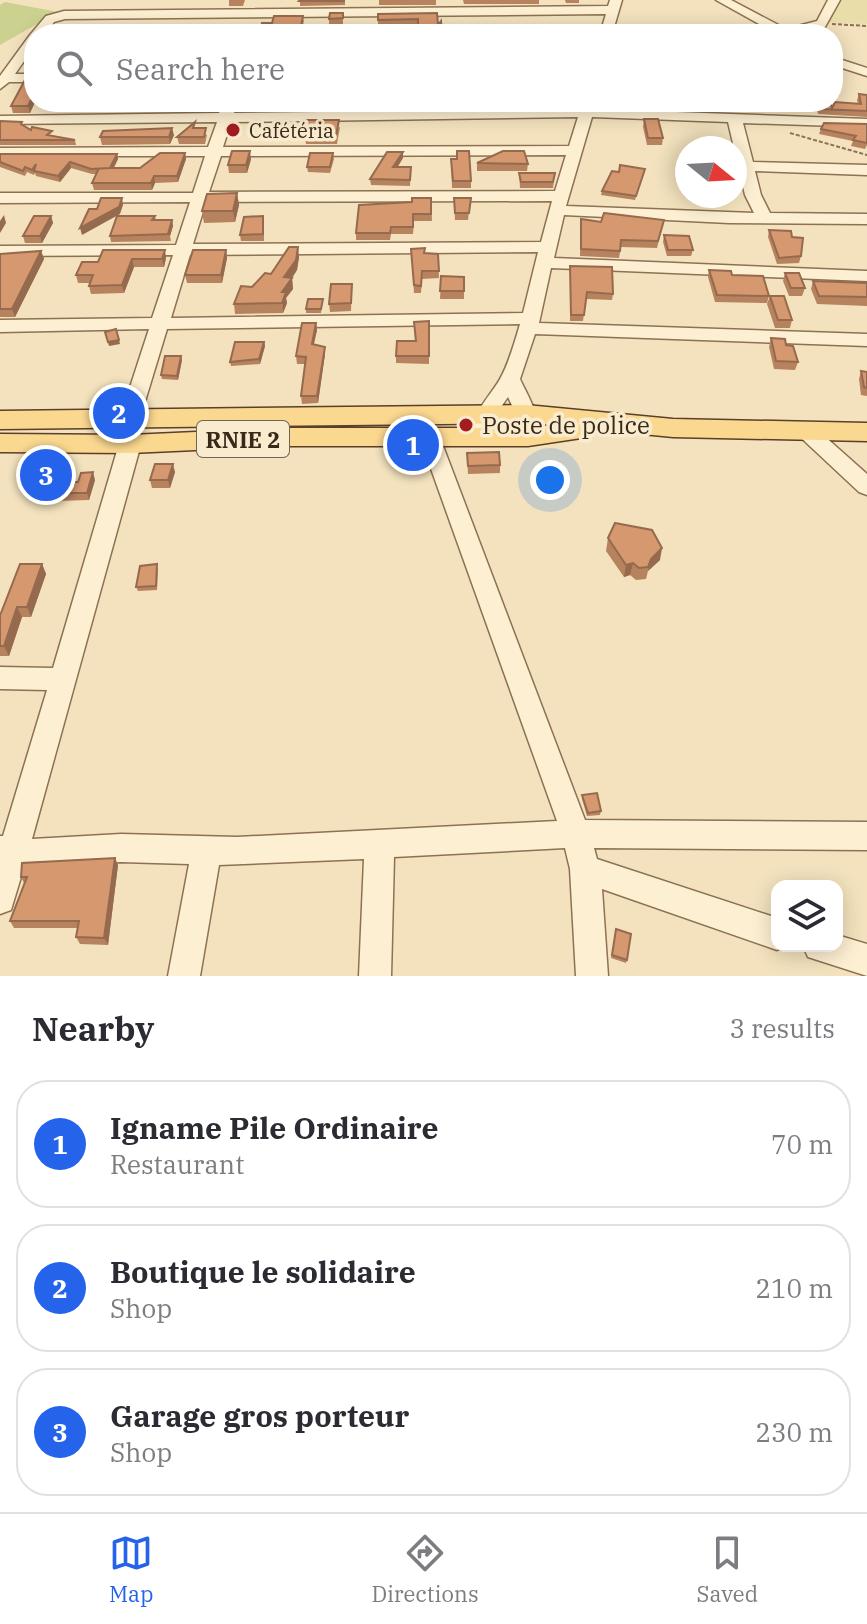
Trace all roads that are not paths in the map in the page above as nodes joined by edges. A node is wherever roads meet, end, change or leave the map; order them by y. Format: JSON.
{"nodes":[{"id":1,"x":722,"y":0,"type":"edge"},
{"id":2,"x":834,"y":0,"type":"edge"},
{"id":3,"x":614,"y":5,"type":"edge"},
{"id":4,"x":258,"y":11,"type":"edge"},
{"id":5,"x":46,"y":24,"type":"edge"},
{"id":6,"x":767,"y":24,"type":"edge"},
{"id":7,"x":821,"y":24,"type":"edge"},
{"id":8,"x":24,"y":53,"type":"edge"},
{"id":9,"x":843,"y":64,"type":"edge"},
{"id":10,"x":867,"y":72,"type":"edge"},
{"id":11,"x":24,"y":79,"type":"edge"},
{"id":12,"x":3,"y":82,"type":"edge"},
{"id":13,"x":182,"y":112,"type":"edge"},
{"id":14,"x":227,"y":112,"type":"edge"},
{"id":15,"x":588,"y":112,"type":"edge"},
{"id":16,"x":638,"y":112,"type":"edge"},
{"id":17,"x":0,"y":120,"type":"edge"},
{"id":18,"x":735,"y":120,"type":"junction"},
{"id":19,"x":867,"y":123,"type":"edge"},
{"id":20,"x":739,"y":136,"type":"edge"},
{"id":21,"x":576,"y":150,"type":"junction"},
{"id":22,"x":0,"y":152,"type":"edge"},
{"id":23,"x":214,"y":152,"type":"junction"},
{"id":24,"x":747,"y":166,"type":"edge"},
{"id":25,"x":747,"y":170,"type":"edge"},
{"id":26,"x":867,"y":170,"type":"edge"},
{"id":27,"x":0,"y":198,"type":"edge"},
{"id":28,"x":200,"y":198,"type":"junction"},
{"id":29,"x":560,"y":203,"type":"junction"},
{"id":30,"x":764,"y":217,"type":"junction"},
{"id":31,"x":867,"y":219,"type":"edge"},
{"id":32,"x":183,"y":250,"type":"junction"},
{"id":33,"x":0,"y":251,"type":"edge"},
{"id":34,"x":546,"y":255,"type":"junction"},
{"id":35,"x":867,"y":276,"type":"edge"},
{"id":36,"x":161,"y":323,"type":"junction"},
{"id":37,"x":529,"y":323,"type":"junction"},
{"id":38,"x":0,"y":326,"type":"edge"},
{"id":39,"x":867,"y":340,"type":"edge"},
{"id":40,"x":510,"y":379,"type":"junction"},
{"id":41,"x":0,"y":420,"type":"edge"},
{"id":42,"x":486,"y":426,"type":"junction"},
{"id":43,"x":527,"y":426,"type":"junction"},
{"id":44,"x":805,"y":430,"type":"junction"},
{"id":45,"x":130,"y":431,"type":"junction"},
{"id":46,"x":867,"y":432,"type":"edge"},
{"id":47,"x":430,"y":438,"type":"junction"},
{"id":48,"x":0,"y":443,"type":"edge"},
{"id":49,"x":867,"y":487,"type":"edge"},
{"id":50,"x":0,"y":678,"type":"edge"},
{"id":51,"x":64,"y":679,"type":"junction"},
{"id":52,"x":576,"y":834,"type":"junction"},
{"id":53,"x":867,"y":836,"type":"edge"},
{"id":54,"x":380,"y":842,"type":"junction"},
{"id":55,"x":7,"y":850,"type":"edge"},
{"id":56,"x":206,"y":851,"type":"junction"},
{"id":57,"x":585,"y":869,"type":"junction"},
{"id":58,"x":0,"y":899,"type":"edge"},
{"id":59,"x":771,"y":932,"type":"edge"},
{"id":60,"x":840,"y":952,"type":"edge"},
{"id":61,"x":867,"y":960,"type":"edge"},
{"id":62,"x":184,"y":976,"type":"edge"},
{"id":63,"x":375,"y":976,"type":"edge"},
{"id":64,"x":592,"y":976,"type":"edge"}],
"edges":[{"from":1,"to":6,"type":"street"},
{"from":2,"to":7,"type":"street"},
{"from":3,"to":4,"type":"street"},
{"from":4,"to":5,"type":"street"},
{"from":8,"to":12,"type":"street"},
{"from":9,"to":10,"type":"street"},
{"from":11,"to":12,"type":"street"},
{"from":13,"to":17,"type":"street"},
{"from":14,"to":23,"type":"street"},
{"from":15,"to":21,"type":"street"},
{"from":16,"to":18,"type":"street"},
{"from":18,"to":19,"type":"street"},
{"from":18,"to":20,"type":"street"},
{"from":21,"to":23,"type":"street"},
{"from":21,"to":29,"type":"street"},
{"from":22,"to":23,"type":"street"},
{"from":23,"to":28,"type":"street"},
{"from":24,"to":26,"type":"street"},
{"from":25,"to":30,"type":"street"},
{"from":27,"to":28,"type":"street"},
{"from":28,"to":29,"type":"street"},
{"from":28,"to":32,"type":"street"},
{"from":29,"to":30,"type":"street"},
{"from":29,"to":34,"type":"street"},
{"from":30,"to":31,"type":"street"},
{"from":32,"to":33,"type":"street"},
{"from":32,"to":34,"type":"street"},
{"from":32,"to":36,"type":"street"},
{"from":34,"to":35,"type":"street"},
{"from":34,"to":37,"type":"street"},
{"from":36,"to":37,"type":"street"},
{"from":36,"to":38,"type":"street"},
{"from":36,"to":45,"type":"street"},
{"from":37,"to":39,"type":"street"},
{"from":37,"to":40,"type":"street"},
{"from":40,"to":42,"type":"street"},
{"from":40,"to":43,"type":"street"},
{"from":41,"to":45,"type":"main road","number":"RNIE 2"},
{"from":42,"to":43,"type":"main road","number":"RNIE 2"},
{"from":42,"to":45,"type":"main road","number":"RNIE 2"},
{"from":42,"to":47,"type":"main road","number":"RNIE 2"},
{"from":43,"to":44,"type":"main road","number":"RNIE 2"},
{"from":44,"to":46,"type":"main road","number":"RNIE 2"},
{"from":44,"to":49,"type":"street"},
{"from":45,"to":47,"type":"main road","number":"RNIE 2"},
{"from":45,"to":48,"type":"main road","number":"RNIE 2"},
{"from":45,"to":51,"type":"street"},
{"from":47,"to":52,"type":"street"},
{"from":50,"to":51,"type":"street"},
{"from":51,"to":55,"type":"street"},
{"from":52,"to":53,"type":"street"},
{"from":52,"to":54,"type":"street"},
{"from":52,"to":57,"type":"street"},
{"from":54,"to":56,"type":"street"},
{"from":54,"to":63,"type":"street"},
{"from":55,"to":56,"type":"street"},
{"from":55,"to":58,"type":"street"},
{"from":56,"to":62,"type":"street"},
{"from":57,"to":59,"type":"street"},
{"from":57,"to":64,"type":"street"},
{"from":60,"to":61,"type":"street"}]}
